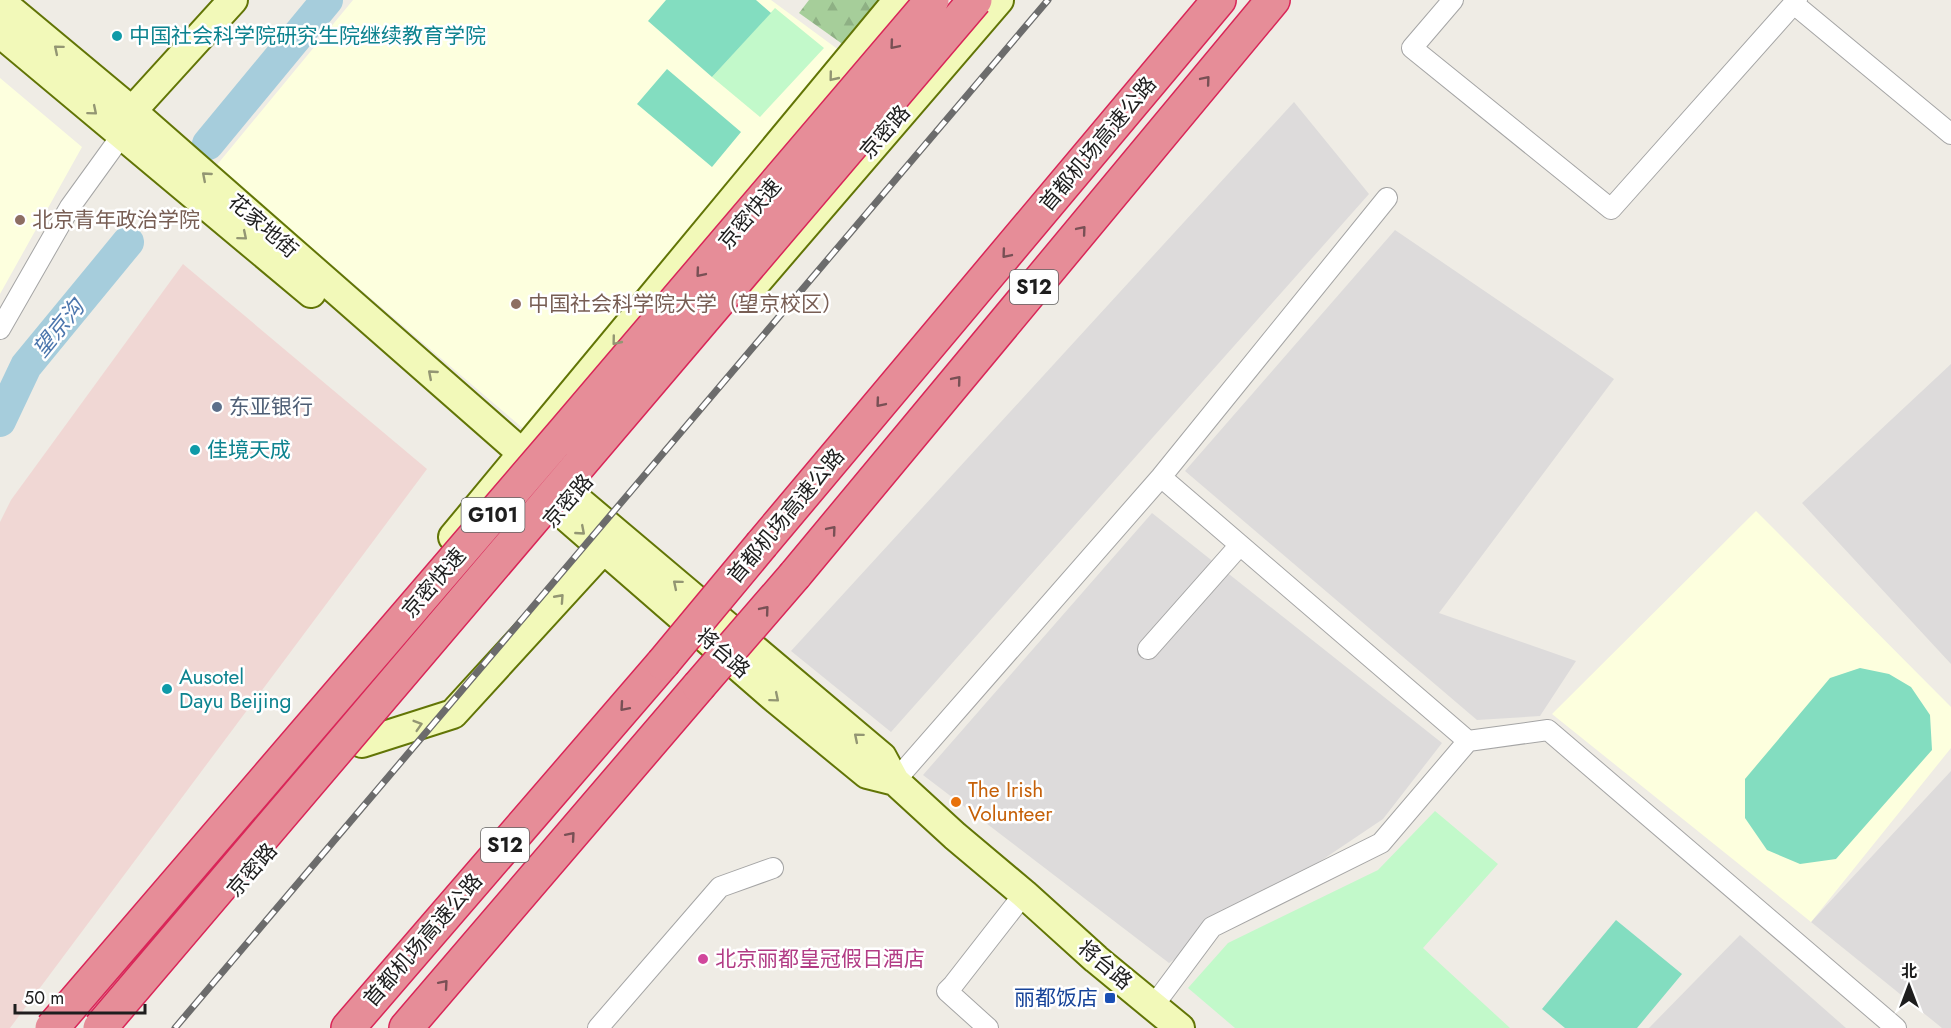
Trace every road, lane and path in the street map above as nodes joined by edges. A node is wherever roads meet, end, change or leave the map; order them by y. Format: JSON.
{"nodes":[{"id":1,"x":233,"y":0,"type":"edge"},
{"id":2,"x":898,"y":0,"type":"edge"},
{"id":3,"x":932,"y":0,"type":"edge"},
{"id":4,"x":975,"y":0,"type":"edge"},
{"id":5,"x":999,"y":0,"type":"edge"},
{"id":6,"x":1219,"y":0,"type":"edge"},
{"id":7,"x":1273,"y":0,"type":"edge"},
{"id":8,"x":1453,"y":0,"type":"edge"},
{"id":9,"x":0,"y":1,"type":"edge"},
{"id":10,"x":1795,"y":2,"type":"edge"},
{"id":11,"x":0,"y":33,"type":"edge"},
{"id":12,"x":127,"y":123,"type":"junction"},
{"id":13,"x":1951,"y":134,"type":"edge"},
{"id":14,"x":1388,"y":198,"type":"dead end"},
{"id":15,"x":0,"y":329,"type":"edge"},
{"id":16,"x":517,"y":460,"type":"junction"},
{"id":17,"x":1161,"y":477,"type":"junction"},
{"id":18,"x":566,"y":504,"type":"junction"},
{"id":19,"x":1240,"y":545,"type":"junction"},
{"id":20,"x":603,"y":550,"type":"junction"},
{"id":21,"x":1148,"y":649,"type":"dead end"},
{"id":22,"x":1468,"y":741,"type":"junction"},
{"id":23,"x":362,"y":743,"type":"junction"},
{"id":24,"x":895,"y":781,"type":"junction"},
{"id":25,"x":773,"y":868,"type":"dead end"},
{"id":26,"x":1024,"y":894,"type":"junction"},
{"id":27,"x":1154,"y":1005,"type":"junction"},
{"id":28,"x":46,"y":1028,"type":"edge"},
{"id":29,"x":52,"y":1028,"type":"edge"},
{"id":30,"x":100,"y":1028,"type":"edge"},
{"id":31,"x":114,"y":1028,"type":"edge"},
{"id":32,"x":348,"y":1028,"type":"edge"},
{"id":33,"x":406,"y":1028,"type":"edge"},
{"id":34,"x":598,"y":1028,"type":"edge"},
{"id":35,"x":988,"y":1028,"type":"edge"},
{"id":36,"x":1180,"y":1028,"type":"edge"},
{"id":37,"x":1896,"y":1028,"type":"edge"}],
"edges":[{"from":1,"to":12,"type":"main road"},
{"from":2,"to":16,"type":"main road","number":"G101","one_way":true},
{"from":3,"to":29,"type":"highway","name":"京密快速","number":"G101","one_way":true,"bridge":true},
{"from":4,"to":30,"type":"highway","name":"京密快速","number":"G101","bridge":true},
{"from":5,"to":18,"type":"main road","name":"京密路","number":"G101"},
{"from":6,"to":32,"type":"highway","name":"首都机场高速公路","number":"S12","one_way":true,"bridge":true},
{"from":33,"to":7,"type":"highway","name":"首都机场高速公路","number":"S12","one_way":true,"bridge":true},
{"from":8,"to":10,"type":"street"},
{"from":12,"to":9,"type":"main road","name":"花家地街","one_way":true},
{"from":10,"to":13,"type":"street"},
{"from":11,"to":12,"type":"main road","name":"花家地街","one_way":true},
{"from":12,"to":15,"type":"street"},
{"from":12,"to":16,"type":"main road","name":"花家地街"},
{"from":14,"to":17,"type":"street"},
{"from":16,"to":18,"type":"main road","name":"花家地街"},
{"from":16,"to":28,"type":"main road","number":"G101"},
{"from":17,"to":19,"type":"street"},
{"from":17,"to":24,"type":"street"},
{"from":18,"to":20,"type":"main road","name":"将台路","one_way":true},
{"from":18,"to":23,"type":"main road","name":"京密路","number":"G101"},
{"from":24,"to":18,"type":"main road","name":"将台路","one_way":true},
{"from":19,"to":21,"type":"street"},
{"from":19,"to":22,"type":"street"},
{"from":23,"to":20,"type":"main road","one_way":true},
{"from":20,"to":24,"type":"main road","name":"将台路","one_way":true},
{"from":22,"to":27,"type":"street"},
{"from":22,"to":37,"type":"street"},
{"from":23,"to":31,"type":"main road","name":"京密路","number":"G101"},
{"from":24,"to":26,"type":"main road","name":"将台路"},
{"from":25,"to":34,"type":"street"},
{"from":26,"to":27,"type":"main road","name":"将台路"},
{"from":26,"to":35,"type":"street"},
{"from":27,"to":36,"type":"main road","name":"将台路"}]}
